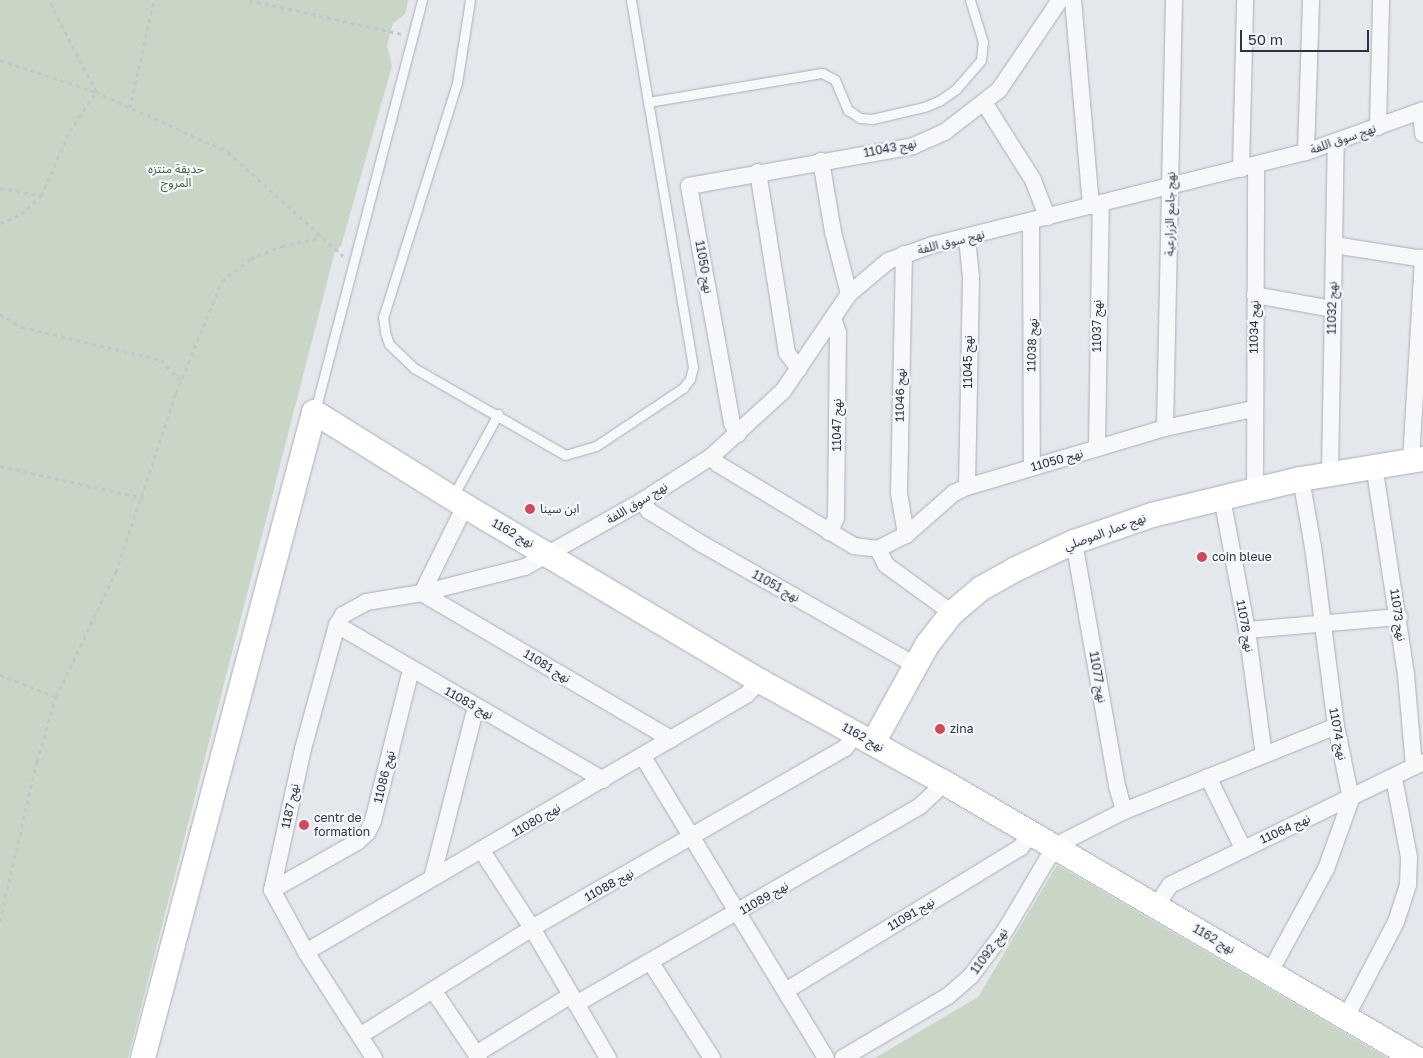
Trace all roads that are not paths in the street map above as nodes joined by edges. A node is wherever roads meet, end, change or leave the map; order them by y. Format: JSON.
{"nodes":[{"id":1,"x":422,"y":0,"type":"edge"},
{"id":2,"x":470,"y":0,"type":"edge"},
{"id":3,"x":631,"y":0,"type":"edge"},
{"id":4,"x":970,"y":0,"type":"edge"},
{"id":5,"x":1060,"y":0,"type":"edge"},
{"id":6,"x":1073,"y":0,"type":"edge"},
{"id":7,"x":1174,"y":0,"type":"edge"},
{"id":8,"x":1245,"y":0,"type":"edge"},
{"id":9,"x":1311,"y":0,"type":"edge"},
{"id":10,"x":1382,"y":0,"type":"edge"},
{"id":11,"x":648,"y":102,"type":"junction"},
{"id":12,"x":985,"y":104,"type":"junction"},
{"id":13,"x":1422,"y":111,"type":"edge"},
{"id":14,"x":1378,"y":127,"type":"junction"},
{"id":15,"x":1423,"y":134,"type":"edge"},
{"id":16,"x":1336,"y":143,"type":"junction"},
{"id":17,"x":1306,"y":152,"type":"junction"},
{"id":18,"x":821,"y":161,"type":"junction"},
{"id":19,"x":1249,"y":167,"type":"junction"},
{"id":20,"x":758,"y":172,"type":"junction"},
{"id":21,"x":689,"y":186,"type":"joint"},
{"id":22,"x":1168,"y":187,"type":"junction"},
{"id":23,"x":1096,"y":205,"type":"junction"},
{"id":24,"x":1047,"y":217,"type":"junction"},
{"id":25,"x":1031,"y":223,"type":"junction"},
{"id":26,"x":967,"y":238,"type":"junction"},
{"id":27,"x":1334,"y":245,"type":"junction"},
{"id":28,"x":904,"y":254,"type":"junction"},
{"id":29,"x":1423,"y":258,"type":"edge"},
{"id":30,"x":849,"y":294,"type":"junction"},
{"id":31,"x":1255,"y":295,"type":"junction"},
{"id":32,"x":1332,"y":309,"type":"junction"},
{"id":33,"x":833,"y":318,"type":"junction"},
{"id":34,"x":799,"y":368,"type":"junction"},
{"id":35,"x":1253,"y":408,"type":"junction"},
{"id":36,"x":314,"y":412,"type":"junction"},
{"id":37,"x":498,"y":414,"type":"junction"},
{"id":38,"x":1165,"y":428,"type":"junction"},
{"id":39,"x":738,"y":434,"type":"junction"},
{"id":40,"x":1097,"y":448,"type":"junction"},
{"id":41,"x":712,"y":456,"type":"junction"},
{"id":42,"x":1417,"y":460,"type":"edge"},
{"id":43,"x":1374,"y":465,"type":"junction"},
{"id":44,"x":1032,"y":467,"type":"junction"},
{"id":45,"x":1330,"y":474,"type":"junction"},
{"id":46,"x":1301,"y":479,"type":"junction"},
{"id":47,"x":967,"y":487,"type":"junction"},
{"id":48,"x":1255,"y":488,"type":"junction"},
{"id":49,"x":1222,"y":498,"type":"junction"},
{"id":50,"x":642,"y":501,"type":"junction"},
{"id":51,"x":458,"y":502,"type":"junction"},
{"id":52,"x":830,"y":532,"type":"junction"},
{"id":53,"x":906,"y":535,"type":"junction"},
{"id":54,"x":1074,"y":542,"type":"junction"},
{"id":55,"x":878,"y":549,"type":"junction"},
{"id":56,"x":551,"y":554,"type":"junction"},
{"id":57,"x":422,"y":593,"type":"junction"},
{"id":58,"x":952,"y":613,"type":"junction"},
{"id":59,"x":1399,"y":617,"type":"junction"},
{"id":60,"x":1322,"y":624,"type":"junction"},
{"id":61,"x":337,"y":625,"type":"junction"},
{"id":62,"x":1247,"y":630,"type":"junction"},
{"id":63,"x":915,"y":665,"type":"junction"},
{"id":64,"x":412,"y":670,"type":"junction"},
{"id":65,"x":760,"y":681,"type":"junction"},
{"id":66,"x":476,"y":707,"type":"junction"},
{"id":67,"x":1336,"y":726,"type":"junction"},
{"id":68,"x":865,"y":738,"type":"junction"},
{"id":69,"x":670,"y":739,"type":"junction"},
{"id":70,"x":1264,"y":755,"type":"junction"},
{"id":71,"x":642,"y":757,"type":"junction"},
{"id":72,"x":1418,"y":764,"type":"edge"},
{"id":73,"x":1208,"y":777,"type":"junction"},
{"id":74,"x":1394,"y":778,"type":"junction"},
{"id":75,"x":603,"y":780,"type":"junction"},
{"id":76,"x":945,"y":783,"type":"junction"},
{"id":77,"x":1351,"y":799,"type":"junction"},
{"id":78,"x":1124,"y":810,"type":"junction"},
{"id":79,"x":1031,"y":834,"type":"junction"},
{"id":80,"x":691,"y":839,"type":"junction"},
{"id":81,"x":1054,"y":846,"type":"junction"},
{"id":82,"x":1244,"y":848,"type":"junction"},
{"id":83,"x":482,"y":851,"type":"junction"},
{"id":84,"x":432,"y":878,"type":"junction"},
{"id":85,"x":272,"y":890,"type":"junction"},
{"id":86,"x":1156,"y":906,"type":"junction"},
{"id":87,"x":738,"y":913,"type":"junction"},
{"id":88,"x":532,"y":928,"type":"junction"},
{"id":89,"x":306,"y":952,"type":"junction"},
{"id":90,"x":651,"y":963,"type":"junction"},
{"id":91,"x":1270,"y":972,"type":"junction"},
{"id":92,"x":433,"y":990,"type":"junction"},
{"id":93,"x":787,"y":990,"type":"junction"},
{"id":94,"x":574,"y":1000,"type":"junction"},
{"id":95,"x":1346,"y":1017,"type":"junction"},
{"id":96,"x":361,"y":1035,"type":"junction"},
{"id":97,"x":1423,"y":1052,"type":"edge"},
{"id":98,"x":478,"y":1056,"type":"edge"},
{"id":99,"x":143,"y":1058,"type":"edge"},
{"id":100,"x":374,"y":1058,"type":"edge"},
{"id":101,"x":608,"y":1058,"type":"edge"},
{"id":102,"x":712,"y":1058,"type":"edge"},
{"id":103,"x":826,"y":1058,"type":"edge"},
{"id":104,"x":843,"y":1058,"type":"edge"},
{"id":105,"x":1415,"y":1058,"type":"edge"},
{"id":106,"x":1420,"y":1058,"type":"edge"}],
"edges":[{"from":1,"to":36,"type":"lane"},
{"from":2,"to":37,"type":"lane"},
{"from":3,"to":11,"type":"lane"},
{"from":4,"to":11,"type":"lane"},
{"from":5,"to":12,"type":"street","name":"نهج 11043"},
{"from":6,"to":23,"type":"street","name":"نهج 11037"},
{"from":7,"to":22,"type":"street","name":"نهج جامع الزرارعية"},
{"from":8,"to":19,"type":"street","name":"نهج 11034"},
{"from":9,"to":17,"type":"street"},
{"from":10,"to":14,"type":"street"},
{"from":11,"to":37,"type":"lane"},
{"from":12,"to":18,"type":"street","name":"نهج 11043"},
{"from":12,"to":24,"type":"street"},
{"from":13,"to":14,"type":"street","name":"نهج سوق اللفة"},
{"from":13,"to":15,"type":"street"},
{"from":14,"to":16,"type":"street","name":"نهج سوق اللفة"},
{"from":16,"to":17,"type":"street","name":"نهج سوق اللفة"},
{"from":16,"to":27,"type":"street","name":"نهج 11032"},
{"from":17,"to":19,"type":"street","name":"نهج سوق اللفة"},
{"from":18,"to":20,"type":"street","name":"نهج 11043"},
{"from":18,"to":30,"type":"street"},
{"from":19,"to":22,"type":"street","name":"نهج سوق اللفة"},
{"from":19,"to":31,"type":"street","name":"نهج 11034"},
{"from":20,"to":21,"type":"street","name":"نهج 11043"},
{"from":20,"to":34,"type":"street"},
{"from":21,"to":39,"type":"street","name":"نهج 11050"},
{"from":22,"to":23,"type":"street","name":"نهج سوق اللفة"},
{"from":22,"to":38,"type":"street","name":"نهج جامع الزرارعية"},
{"from":23,"to":24,"type":"street","name":"نهج سوق اللفة"},
{"from":23,"to":40,"type":"street","name":"نهج 11037"},
{"from":24,"to":25,"type":"street","name":"نهج سوق اللفة"},
{"from":25,"to":26,"type":"street","name":"نهج سوق اللفة"},
{"from":25,"to":44,"type":"street","name":"نهج 11038"},
{"from":26,"to":28,"type":"street","name":"نهج سوق اللفة"},
{"from":26,"to":47,"type":"street","name":"نهج 11045"},
{"from":27,"to":29,"type":"street"},
{"from":27,"to":32,"type":"street","name":"نهج 11032"},
{"from":28,"to":30,"type":"street","name":"نهج سوق اللفة"},
{"from":28,"to":53,"type":"street","name":"نهج 11046"},
{"from":29,"to":42,"type":"street"},
{"from":30,"to":33,"type":"street","name":"نهج سوق اللفة"},
{"from":31,"to":32,"type":"street"},
{"from":31,"to":35,"type":"street","name":"نهج 11034"},
{"from":32,"to":45,"type":"street","name":"نهج 11032"},
{"from":33,"to":34,"type":"street","name":"نهج سوق اللفة"},
{"from":33,"to":52,"type":"street","name":"نهج 11047"},
{"from":34,"to":39,"type":"street","name":"نهج سوق اللفة"},
{"from":35,"to":38,"type":"street","name":"نهج 11050"},
{"from":35,"to":48,"type":"street","name":"نهج 11034"},
{"from":36,"to":51,"type":"street","name":"نهج 1162"},
{"from":36,"to":99,"type":"street"},
{"from":37,"to":51,"type":"lane"},
{"from":38,"to":40,"type":"street","name":"نهج 11050"},
{"from":39,"to":41,"type":"street","name":"نهج سوق اللفة"},
{"from":40,"to":44,"type":"street","name":"نهج 11050"},
{"from":41,"to":50,"type":"street","name":"نهج سوق اللفة"},
{"from":41,"to":52,"type":"street"},
{"from":42,"to":43,"type":"street","name":"نهج عمار الموصلي"},
{"from":43,"to":45,"type":"street","name":"نهج عمار الموصلي"},
{"from":43,"to":59,"type":"street","name":"نهج 11073"},
{"from":44,"to":47,"type":"street","name":"نهج 11050"},
{"from":45,"to":46,"type":"street","name":"نهج عمار الموصلي"},
{"from":46,"to":48,"type":"street","name":"نهج عمار الموصلي"},
{"from":46,"to":60,"type":"street","name":"نهج 11074"},
{"from":47,"to":53,"type":"street","name":"نهج 11050"},
{"from":48,"to":49,"type":"street","name":"نهج عمار الموصلي"},
{"from":49,"to":54,"type":"street","name":"نهج عمار الموصلي"},
{"from":49,"to":62,"type":"street","name":"نهج 11078"},
{"from":50,"to":56,"type":"street","name":"نهج سوق اللفة"},
{"from":50,"to":63,"type":"street","name":"نهج 11051"},
{"from":51,"to":56,"type":"street","name":"نهج 1162"},
{"from":51,"to":57,"type":"street"},
{"from":52,"to":55,"type":"street"},
{"from":53,"to":55,"type":"street","name":"نهج 11050"},
{"from":54,"to":58,"type":"street","name":"نهج عمار الموصلي"},
{"from":54,"to":78,"type":"street","name":"نهج 11077"},
{"from":55,"to":58,"type":"street"},
{"from":56,"to":57,"type":"street","name":"نهج 1187"},
{"from":56,"to":65,"type":"street","name":"نهج 1162"},
{"from":57,"to":61,"type":"street","name":"نهج 1187"},
{"from":57,"to":69,"type":"street","name":"نهج 11081"},
{"from":58,"to":63,"type":"street","name":"نهج عمار الموصلي"},
{"from":59,"to":60,"type":"street"},
{"from":59,"to":72,"type":"street","name":"نهج 11073"},
{"from":60,"to":62,"type":"street"},
{"from":60,"to":67,"type":"street","name":"نهج 11074"},
{"from":61,"to":64,"type":"street","name":"نهج 11083"},
{"from":61,"to":85,"type":"street","name":"نهج 1187"},
{"from":62,"to":70,"type":"street","name":"نهج 11078"},
{"from":63,"to":68,"type":"street","name":"نهج عمار الموصلي"},
{"from":64,"to":66,"type":"street","name":"نهج 11083"},
{"from":64,"to":85,"type":"street","name":"نهج 11086"},
{"from":65,"to":68,"type":"street","name":"نهج 1162"},
{"from":65,"to":69,"type":"street","name":"نهج 11080"},
{"from":66,"to":75,"type":"street","name":"نهج 11083"},
{"from":66,"to":84,"type":"street"},
{"from":67,"to":70,"type":"street"},
{"from":67,"to":77,"type":"street","name":"نهج 11074"},
{"from":68,"to":76,"type":"street","name":"نهج 1162"},
{"from":68,"to":80,"type":"street","name":"نهج 11088"},
{"from":69,"to":71,"type":"street","name":"نهج 11080"},
{"from":70,"to":73,"type":"street"},
{"from":71,"to":75,"type":"street","name":"نهج 11080"},
{"from":71,"to":80,"type":"street"},
{"from":72,"to":74,"type":"street","name":"نهج 11064"},
{"from":73,"to":78,"type":"street"},
{"from":73,"to":82,"type":"street"},
{"from":74,"to":77,"type":"street","name":"نهج 11064"},
{"from":74,"to":95,"type":"street"},
{"from":75,"to":83,"type":"street","name":"نهج 11080"},
{"from":76,"to":79,"type":"street","name":"نهج 1162"},
{"from":76,"to":87,"type":"street","name":"نهج 11089"},
{"from":77,"to":82,"type":"street","name":"نهج 11064"},
{"from":77,"to":91,"type":"street"},
{"from":78,"to":81,"type":"street"},
{"from":79,"to":81,"type":"street","name":"نهج 1162"},
{"from":79,"to":93,"type":"street","name":"نهج 11091"},
{"from":80,"to":87,"type":"street"},
{"from":80,"to":88,"type":"street","name":"نهج 11088"},
{"from":81,"to":86,"type":"street","name":"نهج 1162"},
{"from":81,"to":104,"type":"street","name":"نهج 11092"},
{"from":82,"to":86,"type":"street","name":"نهج 11064"},
{"from":83,"to":84,"type":"street","name":"نهج 11080"},
{"from":83,"to":88,"type":"street"},
{"from":84,"to":89,"type":"street","name":"نهج 11080"},
{"from":85,"to":89,"type":"street"},
{"from":86,"to":91,"type":"street","name":"نهج 1162"},
{"from":87,"to":90,"type":"street","name":"نهج 11089"},
{"from":87,"to":93,"type":"street"},
{"from":88,"to":92,"type":"street","name":"نهج 11088"},
{"from":88,"to":94,"type":"street"},
{"from":89,"to":96,"type":"street"},
{"from":90,"to":94,"type":"street","name":"نهج 11089"},
{"from":90,"to":102,"type":"street"},
{"from":91,"to":95,"type":"street","name":"نهج 1162"},
{"from":92,"to":96,"type":"street","name":"نهج 11088"},
{"from":92,"to":98,"type":"street"},
{"from":93,"to":103,"type":"street"},
{"from":94,"to":98,"type":"street","name":"نهج 11089"},
{"from":94,"to":101,"type":"street"},
{"from":95,"to":105,"type":"street","name":"نهج 1162"},
{"from":96,"to":100,"type":"street"},
{"from":97,"to":106,"type":"street"}]}
